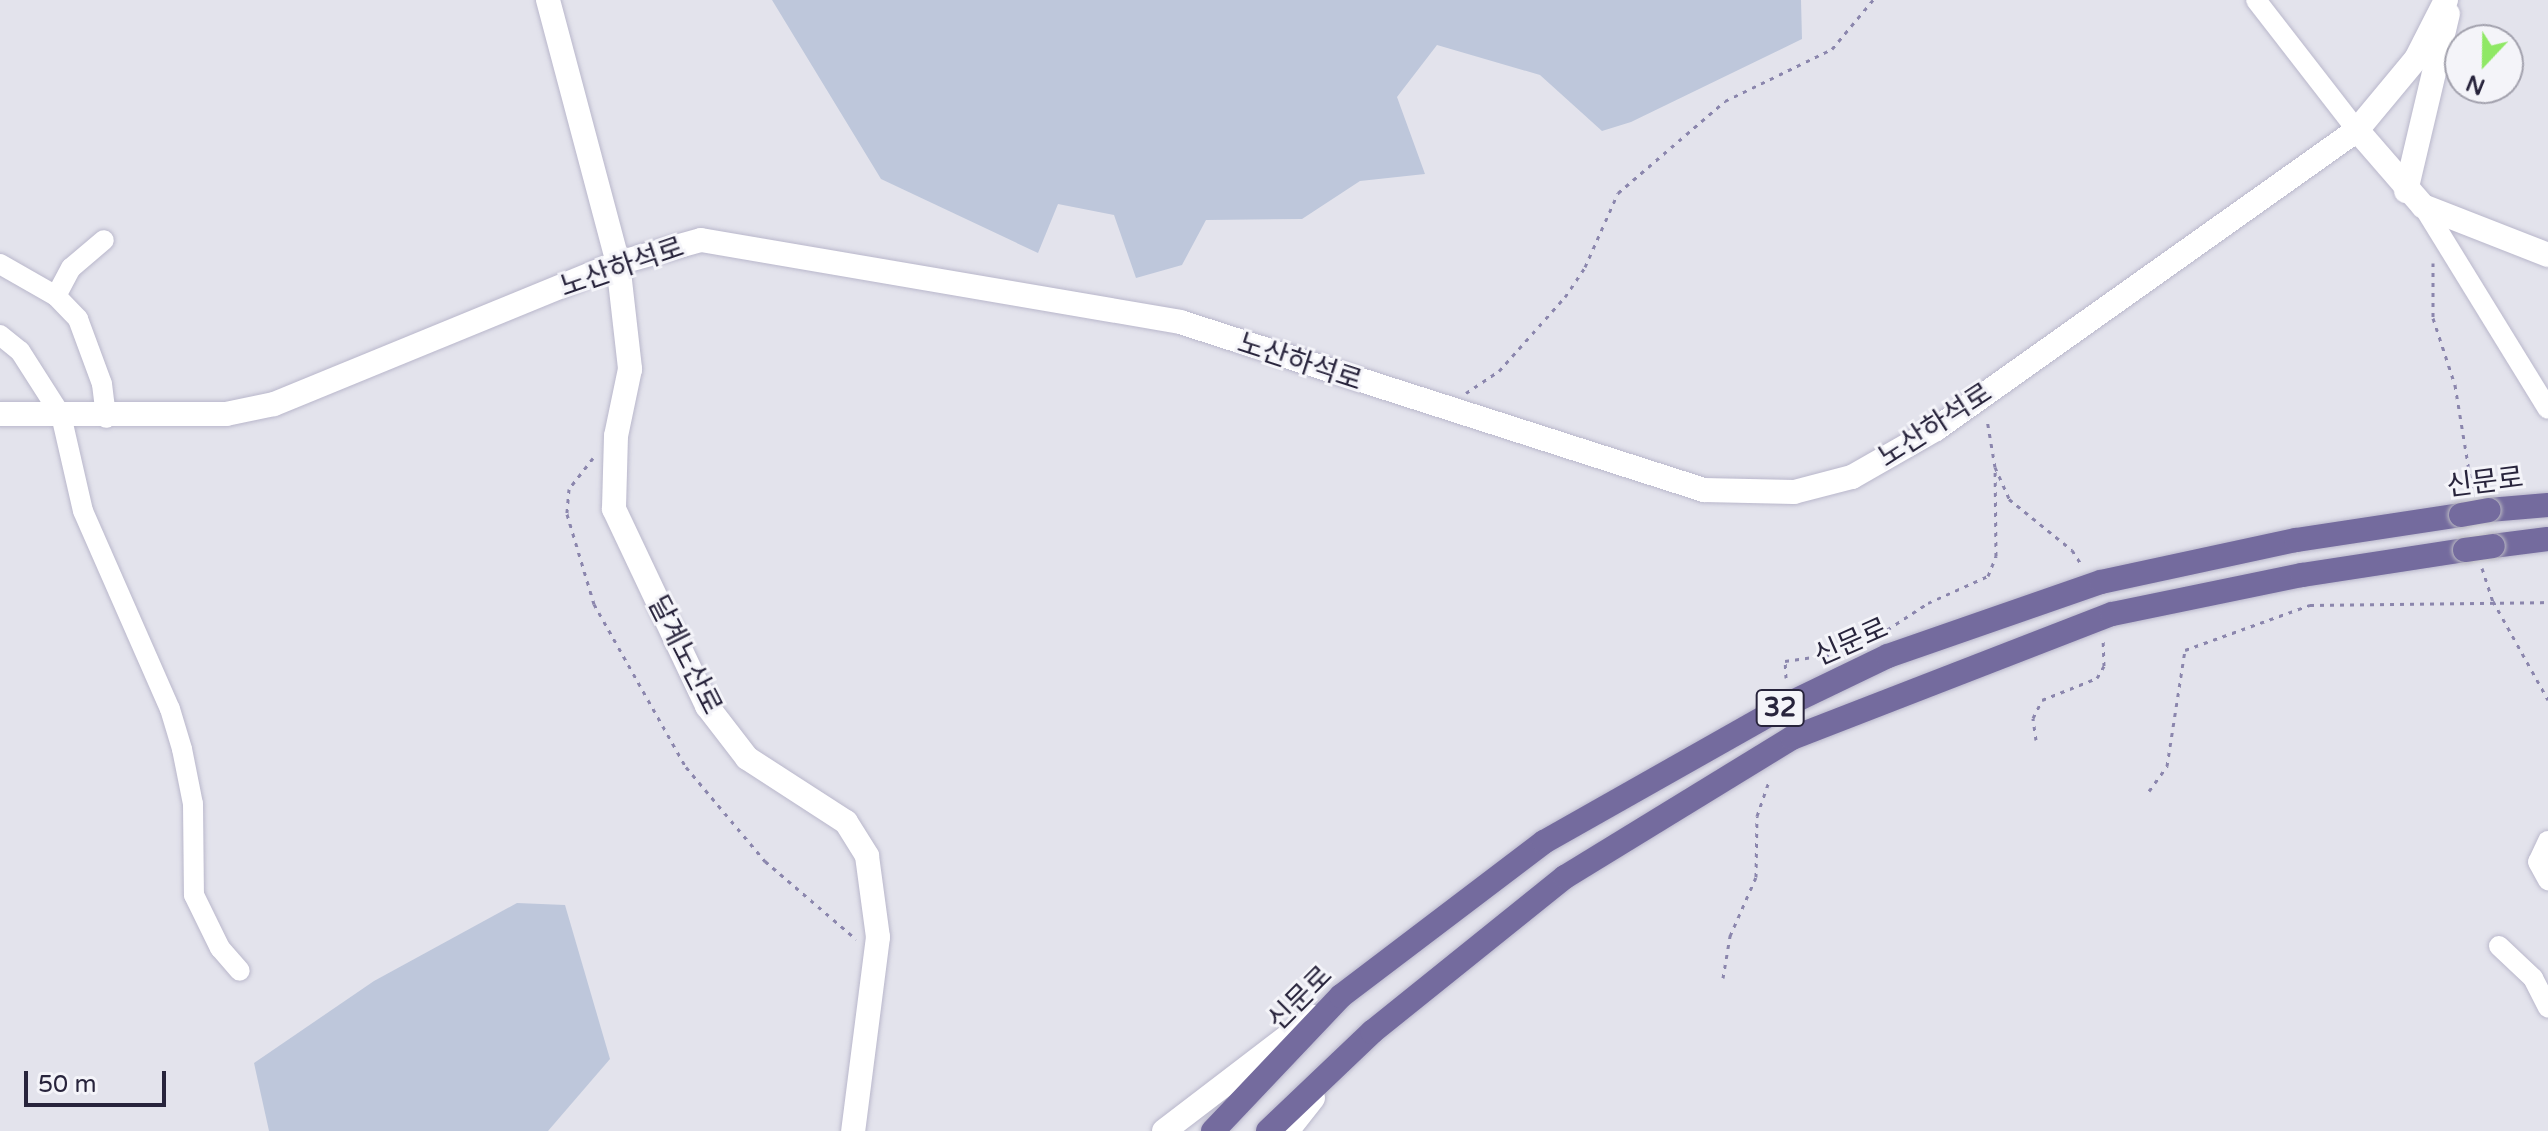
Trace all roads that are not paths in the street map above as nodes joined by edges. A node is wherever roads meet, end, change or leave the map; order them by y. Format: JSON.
{"nodes":[{"id":1,"x":548,"y":0,"type":"edge"},
{"id":2,"x":2256,"y":0,"type":"edge"},
{"id":3,"x":2448,"y":0,"type":"edge"},
{"id":4,"x":2357,"y":130,"type":"junction"},
{"id":5,"x":2414,"y":198,"type":"junction"},
{"id":6,"x":104,"y":240,"type":"dead end"},
{"id":7,"x":2548,"y":255,"type":"edge"},
{"id":8,"x":618,"y":263,"type":"junction"},
{"id":9,"x":0,"y":264,"type":"edge"},
{"id":10,"x":56,"y":296,"type":"junction"},
{"id":11,"x":0,"y":335,"type":"edge"},
{"id":12,"x":2548,"y":409,"type":"edge"},
{"id":13,"x":0,"y":414,"type":"edge"},
{"id":14,"x":61,"y":415,"type":"junction"},
{"id":15,"x":106,"y":418,"type":"junction"},
{"id":16,"x":2548,"y":505,"type":"edge"},
{"id":17,"x":2548,"y":539,"type":"edge"},
{"id":18,"x":2548,"y":841,"type":"edge"},
{"id":19,"x":2548,"y":880,"type":"edge"},
{"id":20,"x":2499,"y":946,"type":"dead end"},
{"id":21,"x":240,"y":971,"type":"dead end"},
{"id":22,"x":1341,"y":996,"type":"junction"},
{"id":23,"x":2548,"y":1007,"type":"edge"},
{"id":24,"x":1340,"y":1063,"type":"junction"},
{"id":25,"x":853,"y":1131,"type":"edge"},
{"id":26,"x":1164,"y":1131,"type":"edge"},
{"id":27,"x":1213,"y":1131,"type":"edge"},
{"id":28,"x":1268,"y":1131,"type":"edge"},
{"id":29,"x":1287,"y":1131,"type":"edge"}],
"edges":[{"from":1,"to":8,"type":"street","name":"달계노산로"},
{"from":2,"to":4,"type":"street"},
{"from":3,"to":4,"type":"street","name":"노산하석로"},
{"from":3,"to":5,"type":"street"},
{"from":4,"to":5,"type":"street"},
{"from":4,"to":8,"type":"street","name":"노산하석로"},
{"from":5,"to":7,"type":"street"},
{"from":5,"to":12,"type":"street"},
{"from":6,"to":10,"type":"street"},
{"from":8,"to":15,"type":"street","name":"노산하석로"},
{"from":8,"to":25,"type":"street","name":"달계노산로"},
{"from":9,"to":10,"type":"street"},
{"from":10,"to":15,"type":"street"},
{"from":11,"to":14,"type":"street"},
{"from":13,"to":14,"type":"street","name":"노산하석로"},
{"from":14,"to":15,"type":"street","name":"노산하석로"},
{"from":14,"to":21,"type":"street"},
{"from":16,"to":22,"type":"main road","name":"신문로","number":"32"},
{"from":17,"to":24,"type":"main road","number":"32"},
{"from":18,"to":19,"type":"street"},
{"from":20,"to":23,"type":"street"},
{"from":22,"to":26,"type":"street"},
{"from":22,"to":27,"type":"main road","name":"신문로","number":"32"},
{"from":24,"to":28,"type":"main road","number":"32"},
{"from":24,"to":29,"type":"street"}]}
